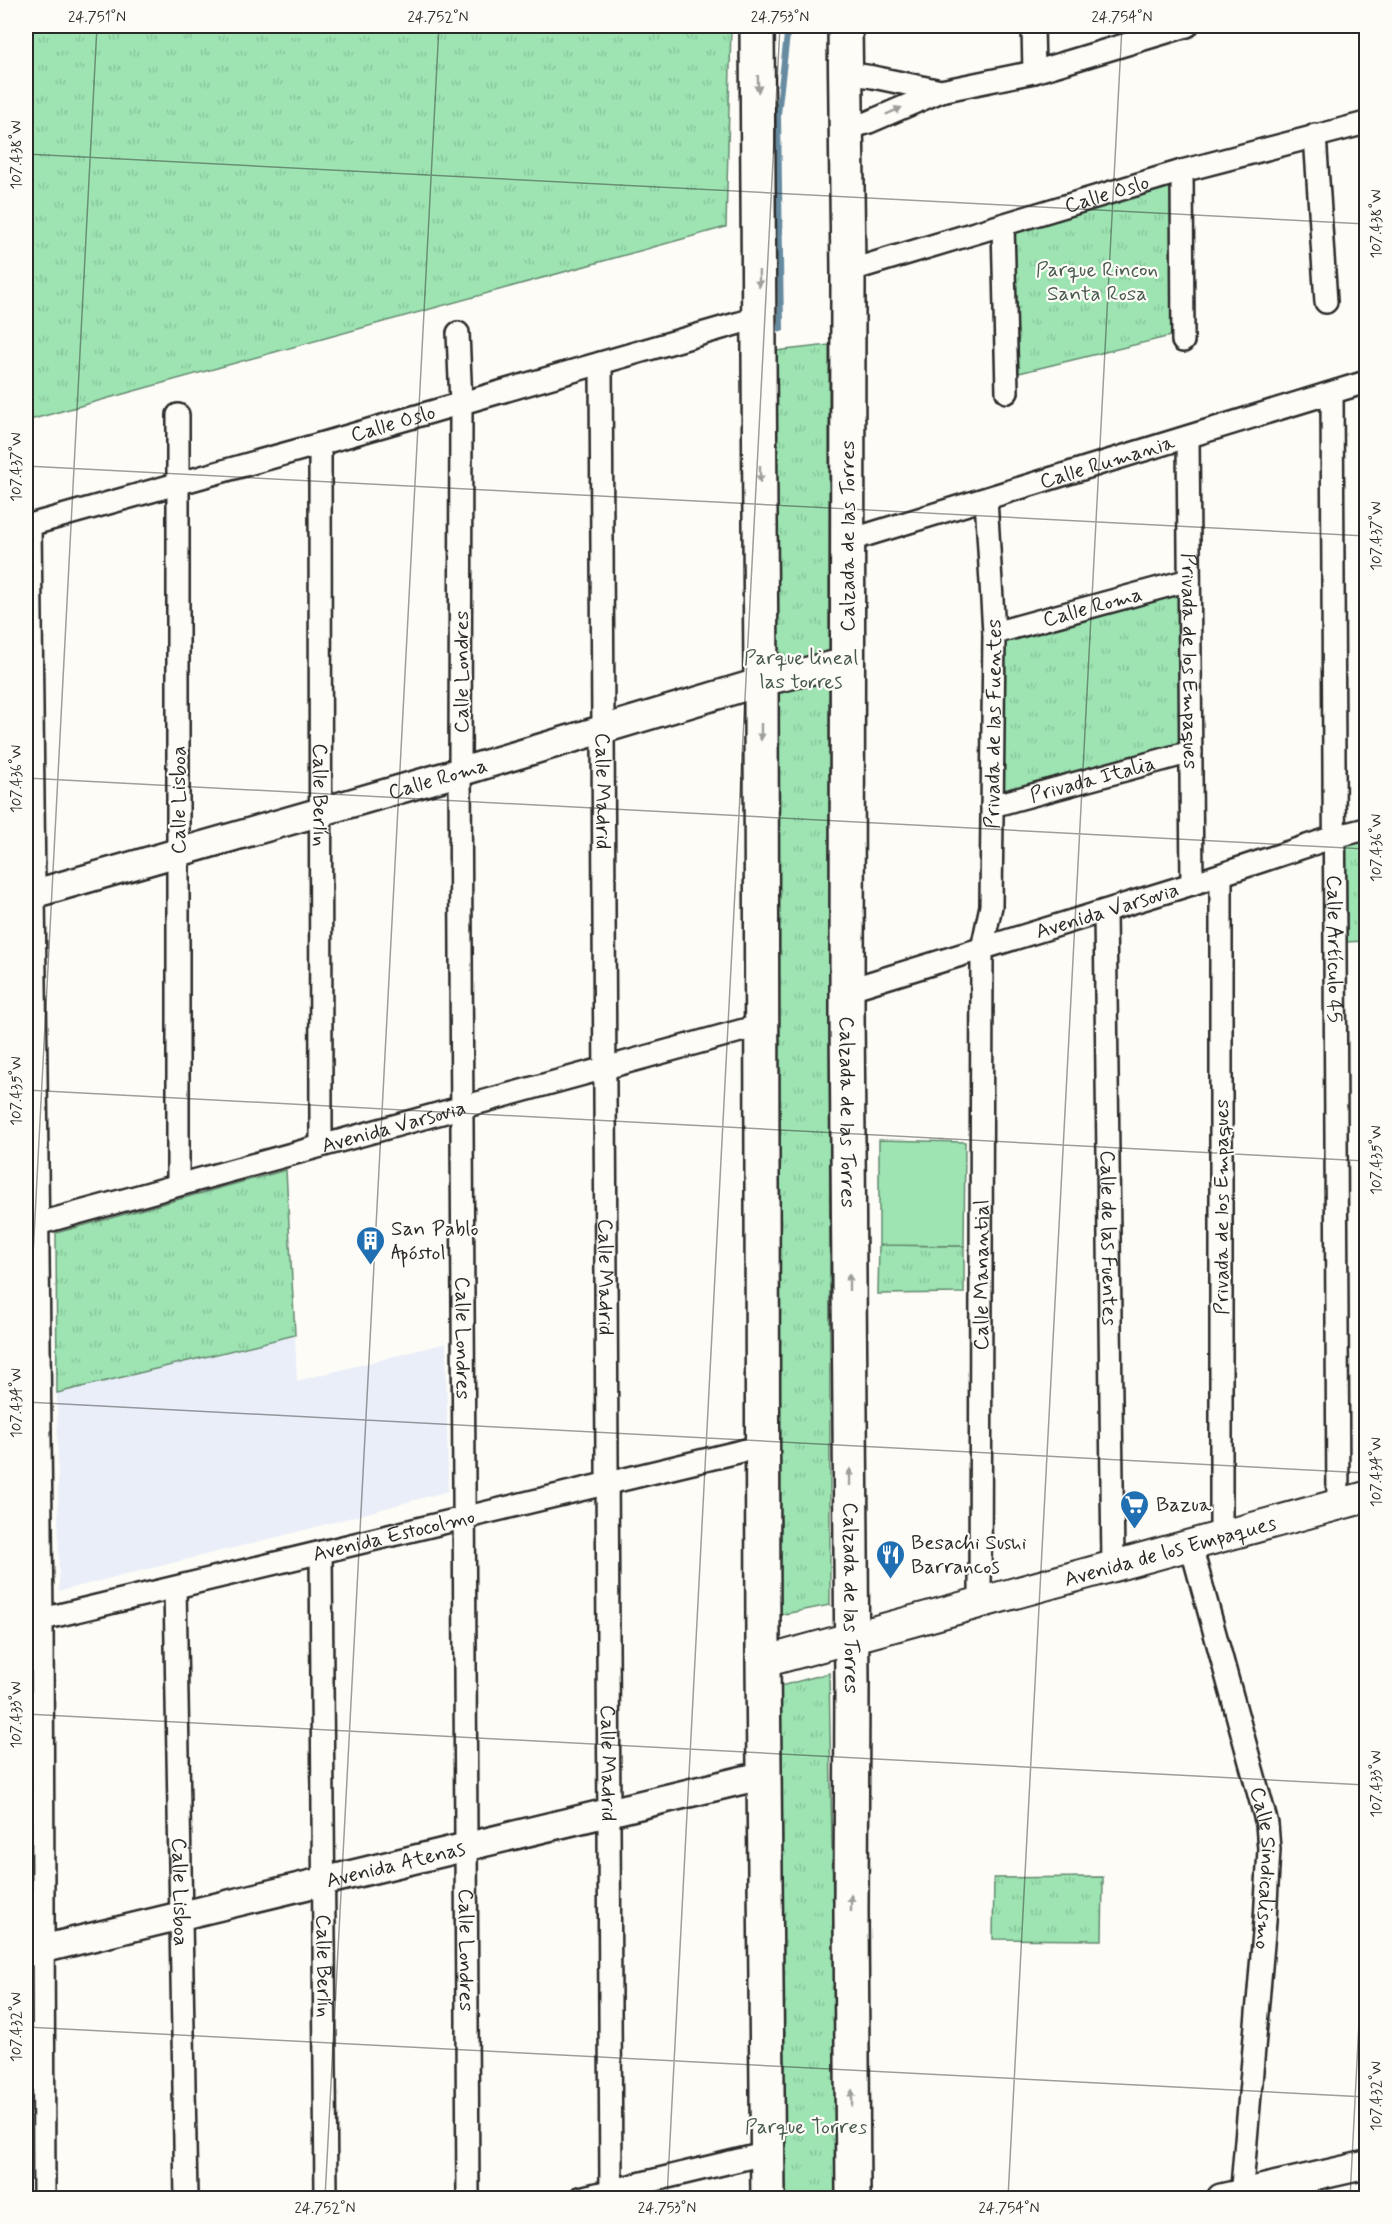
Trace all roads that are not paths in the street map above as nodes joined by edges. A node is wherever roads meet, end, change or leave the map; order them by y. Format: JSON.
{"nodes":[{"id":1,"x":757,"y":26,"type":"edge"},
{"id":2,"x":845,"y":26,"type":"edge"},
{"id":3,"x":1033,"y":26,"type":"edge"},
{"id":4,"x":1187,"y":26,"type":"edge"},
{"id":5,"x":1034,"y":72,"type":"junction"},
{"id":6,"x":846,"y":73,"type":"junction"},
{"id":7,"x":941,"y":91,"type":"junction"},
{"id":8,"x":1366,"y":123,"type":"edge"},
{"id":9,"x":847,"y":129,"type":"junction"},
{"id":10,"x":1315,"y":135,"type":"junction"},
{"id":11,"x":1182,"y":171,"type":"junction"},
{"id":12,"x":1004,"y":225,"type":"junction"},
{"id":13,"x":848,"y":271,"type":"junction"},
{"id":14,"x":1326,"y":302,"type":"dead end"},
{"id":15,"x":760,"y":317,"type":"junction"},
{"id":16,"x":458,"y":333,"type":"dead end"},
{"id":17,"x":1183,"y":341,"type":"dead end"},
{"id":18,"x":601,"y":363,"type":"junction"},
{"id":19,"x":1366,"y":382,"type":"edge"},
{"id":20,"x":1007,"y":392,"type":"dead end"},
{"id":21,"x":1332,"y":393,"type":"junction"},
{"id":22,"x":461,"y":403,"type":"junction"},
{"id":23,"x":178,"y":415,"type":"dead end"},
{"id":24,"x":1188,"y":437,"type":"junction"},
{"id":25,"x":320,"y":444,"type":"junction"},
{"id":26,"x":178,"y":483,"type":"junction"},
{"id":27,"x":986,"y":499,"type":"junction"},
{"id":28,"x":28,"y":526,"type":"edge"},
{"id":29,"x":848,"y":541,"type":"junction"},
{"id":30,"x":1189,"y":580,"type":"junction"},
{"id":31,"x":994,"y":633,"type":"junction"},
{"id":32,"x":847,"y":662,"type":"junction"},
{"id":33,"x":761,"y":682,"type":"junction"},
{"id":34,"x":604,"y":730,"type":"junction"},
{"id":35,"x":1191,"y":752,"type":"junction"},
{"id":36,"x":460,"y":772,"type":"junction"},
{"id":37,"x":992,"y":806,"type":"junction"},
{"id":38,"x":320,"y":813,"type":"junction"},
{"id":39,"x":1366,"y":829,"type":"edge"},
{"id":40,"x":1334,"y":837,"type":"junction"},
{"id":41,"x":178,"y":853,"type":"junction"},
{"id":42,"x":1221,"y":875,"type":"junction"},
{"id":43,"x":1192,"y":884,"type":"junction"},
{"id":44,"x":30,"y":895,"type":"edge"},
{"id":45,"x":1105,"y":911,"type":"junction"},
{"id":46,"x":982,"y":949,"type":"junction"},
{"id":47,"x":847,"y":990,"type":"junction"},
{"id":48,"x":762,"y":1025,"type":"junction"},
{"id":49,"x":603,"y":1068,"type":"junction"},
{"id":50,"x":462,"y":1108,"type":"junction"},
{"id":51,"x":321,"y":1144,"type":"junction"},
{"id":52,"x":178,"y":1185,"type":"junction"},
{"id":53,"x":32,"y":1225,"type":"edge"},
{"id":54,"x":763,"y":1446,"type":"junction"},
{"id":55,"x":606,"y":1484,"type":"junction"},
{"id":56,"x":1366,"y":1497,"type":"edge"},
{"id":57,"x":1338,"y":1506,"type":"junction"},
{"id":58,"x":465,"y":1518,"type":"junction"},
{"id":59,"x":1221,"y":1538,"type":"junction"},
{"id":60,"x":1191,"y":1546,"type":"junction"},
{"id":61,"x":321,"y":1552,"type":"junction"},
{"id":62,"x":1113,"y":1566,"type":"junction"},
{"id":63,"x":175,"y":1588,"type":"junction"},
{"id":64,"x":981,"y":1602,"type":"junction"},
{"id":65,"x":34,"y":1622,"type":"edge"},
{"id":66,"x":852,"y":1638,"type":"junction"},
{"id":67,"x":763,"y":1662,"type":"junction"},
{"id":68,"x":764,"y":1775,"type":"junction"},
{"id":69,"x":609,"y":1813,"type":"junction"},
{"id":70,"x":467,"y":1847,"type":"junction"},
{"id":71,"x":324,"y":1881,"type":"junction"},
{"id":72,"x":181,"y":1915,"type":"junction"},
{"id":73,"x":34,"y":1951,"type":"edge"},
{"id":74,"x":768,"y":2154,"type":"junction"},
{"id":75,"x":1366,"y":2165,"type":"edge"},
{"id":76,"x":611,"y":2191,"type":"junction"},
{"id":77,"x":1235,"y":2197,"type":"edge"},
{"id":78,"x":44,"y":2199,"type":"edge"},
{"id":79,"x":186,"y":2199,"type":"edge"},
{"id":80,"x":326,"y":2199,"type":"edge"},
{"id":81,"x":468,"y":2199,"type":"edge"},
{"id":82,"x":580,"y":2199,"type":"edge"},
{"id":83,"x":768,"y":2199,"type":"edge"},
{"id":84,"x":853,"y":2199,"type":"edge"}],
"edges":[{"from":1,"to":15,"type":"main road","one_way":true},
{"from":2,"to":6,"type":"main road","name":"Calzada de las Torres"},
{"from":3,"to":5,"type":"street"},
{"from":4,"to":5,"type":"street"},
{"from":5,"to":7,"type":"street"},
{"from":6,"to":7,"type":"street"},
{"from":6,"to":9,"type":"main road","name":"Calzada de las Torres"},
{"from":9,"to":7,"type":"street","one_way":true},
{"from":8,"to":10,"type":"street","name":"Calle Oslo"},
{"from":9,"to":13,"type":"main road","name":"Calzada de las Torres"},
{"from":10,"to":11,"type":"street","name":"Calle Oslo"},
{"from":10,"to":14,"type":"street"},
{"from":11,"to":12,"type":"street","name":"Calle Oslo"},
{"from":11,"to":17,"type":"street"},
{"from":12,"to":13,"type":"street","name":"Calle Oslo"},
{"from":12,"to":20,"type":"street"},
{"from":13,"to":29,"type":"main road","name":"Calzada de las Torres"},
{"from":15,"to":18,"type":"street","name":"Calle Oslo"},
{"from":15,"to":33,"type":"main road","one_way":true},
{"from":16,"to":22,"type":"street","name":"Calle Londres"},
{"from":18,"to":22,"type":"street","name":"Calle Oslo"},
{"from":18,"to":34,"type":"street","name":"Calle Madrid"},
{"from":19,"to":21,"type":"street","name":"Calle Rumania"},
{"from":21,"to":24,"type":"street","name":"Calle Rumania"},
{"from":21,"to":40,"type":"street","name":"Calle Artículo 45"},
{"from":22,"to":25,"type":"street","name":"Calle Oslo"},
{"from":22,"to":36,"type":"street","name":"Calle Londres"},
{"from":23,"to":26,"type":"street","name":"Calle Lisboa"},
{"from":24,"to":27,"type":"street","name":"Calle Rumania"},
{"from":24,"to":30,"type":"street","name":"Privada de los Empaques"},
{"from":25,"to":26,"type":"street","name":"Calle Oslo"},
{"from":25,"to":38,"type":"street","name":"Calle Berlín"},
{"from":26,"to":28,"type":"street","name":"Calle Oslo"},
{"from":26,"to":41,"type":"street","name":"Calle Lisboa"},
{"from":27,"to":29,"type":"street","name":"Calle Rumania"},
{"from":27,"to":31,"type":"street","name":"Privada de las Fuentes"},
{"from":28,"to":44,"type":"street"},
{"from":29,"to":32,"type":"main road","name":"Calzada de las Torres"},
{"from":30,"to":31,"type":"street","name":"Calle Roma"},
{"from":30,"to":35,"type":"street","name":"Privada de los Empaques"},
{"from":31,"to":37,"type":"street","name":"Privada de las Fuentes"},
{"from":32,"to":33,"type":"street","name":"Calle Roma"},
{"from":32,"to":47,"type":"main road","name":"Calzada de las Torres"},
{"from":33,"to":34,"type":"street","name":"Calle Roma"},
{"from":33,"to":48,"type":"main road","one_way":true},
{"from":34,"to":36,"type":"street","name":"Calle Roma"},
{"from":34,"to":49,"type":"street","name":"Calle Madrid"},
{"from":35,"to":37,"type":"street","name":"Privada Italia"},
{"from":35,"to":43,"type":"street","name":"Privada de los Empaques"},
{"from":36,"to":38,"type":"street","name":"Calle Roma"},
{"from":36,"to":50,"type":"street","name":"Calle Londres"},
{"from":37,"to":46,"type":"street","name":"Privada de las Fuentes"},
{"from":38,"to":41,"type":"street","name":"Calle Roma"},
{"from":38,"to":51,"type":"street","name":"Calle Berlín"},
{"from":39,"to":40,"type":"street","name":"Avenida Varsovia"},
{"from":40,"to":42,"type":"street","name":"Avenida Varsovia"},
{"from":40,"to":57,"type":"street","name":"Calle Artículo 45"},
{"from":41,"to":44,"type":"street","name":"Calle Roma"},
{"from":41,"to":52,"type":"street","name":"Calle Lisboa"},
{"from":42,"to":43,"type":"street","name":"Avenida Varsovia"},
{"from":42,"to":59,"type":"street","name":"Privada de los Empaques"},
{"from":43,"to":45,"type":"street","name":"Avenida Varsovia"},
{"from":44,"to":53,"type":"street"},
{"from":45,"to":46,"type":"street","name":"Avenida Varsovia"},
{"from":45,"to":62,"type":"street","name":"Calle de las Fuentes"},
{"from":46,"to":47,"type":"street","name":"Avenida Varsovia"},
{"from":46,"to":64,"type":"street","name":"Calle Manantial"},
{"from":66,"to":47,"type":"main road","name":"Calzada de las Torres","one_way":true},
{"from":48,"to":49,"type":"street","name":"Avenida Varsovia"},
{"from":48,"to":54,"type":"main road"},
{"from":49,"to":50,"type":"street","name":"Avenida Varsovia"},
{"from":49,"to":55,"type":"street","name":"Calle Madrid"},
{"from":50,"to":51,"type":"street","name":"Avenida Varsovia"},
{"from":50,"to":58,"type":"street","name":"Calle Londres"},
{"from":51,"to":52,"type":"street","name":"Avenida Varsovia"},
{"from":52,"to":53,"type":"street","name":"Avenida Varsovia"},
{"from":53,"to":65,"type":"street"},
{"from":54,"to":55,"type":"street","name":"Avenida Estocolmo"},
{"from":54,"to":67,"type":"main road"},
{"from":55,"to":58,"type":"street","name":"Avenida Estocolmo"},
{"from":55,"to":69,"type":"street","name":"Calle Madrid"},
{"from":56,"to":57,"type":"main road","name":"Avenida de los Empaques"},
{"from":57,"to":59,"type":"main road","name":"Avenida de los Empaques"},
{"from":58,"to":61,"type":"street","name":"Avenida Estocolmo"},
{"from":58,"to":70,"type":"street","name":"Calle Londres"},
{"from":59,"to":60,"type":"main road","name":"Avenida de los Empaques"},
{"from":60,"to":62,"type":"main road","name":"Avenida de los Empaques"},
{"from":60,"to":77,"type":"street","name":"Calle Sindicalismo"},
{"from":61,"to":63,"type":"street","name":"Avenida Estocolmo"},
{"from":61,"to":71,"type":"street","name":"Calle Berlín"},
{"from":62,"to":64,"type":"main road","name":"Avenida de los Empaques"},
{"from":63,"to":65,"type":"street","name":"Avenida Estocolmo"},
{"from":63,"to":72,"type":"street","name":"Calle Lisboa"},
{"from":64,"to":66,"type":"main road","name":"Avenida de los Empaques"},
{"from":65,"to":73,"type":"street"},
{"from":66,"to":67,"type":"main road","name":"Avenida de los Empaques"},
{"from":84,"to":66,"type":"main road","name":"Calzada de las Torres","one_way":true},
{"from":67,"to":68,"type":"main road"},
{"from":68,"to":69,"type":"street","name":"Avenida Atenas"},
{"from":68,"to":74,"type":"main road"},
{"from":69,"to":70,"type":"street","name":"Avenida Atenas"},
{"from":69,"to":76,"type":"street","name":"Calle Madrid"},
{"from":70,"to":71,"type":"street","name":"Avenida Atenas"},
{"from":70,"to":81,"type":"street","name":"Calle Londres"},
{"from":71,"to":72,"type":"street","name":"Avenida Atenas"},
{"from":71,"to":80,"type":"street","name":"Calle Berlín"},
{"from":72,"to":73,"type":"street","name":"Avenida Atenas"},
{"from":72,"to":79,"type":"street","name":"Calle Lisboa"},
{"from":73,"to":78,"type":"street"},
{"from":74,"to":76,"type":"street"},
{"from":74,"to":83,"type":"main road"},
{"from":75,"to":77,"type":"street"},
{"from":76,"to":82,"type":"street"}]}
